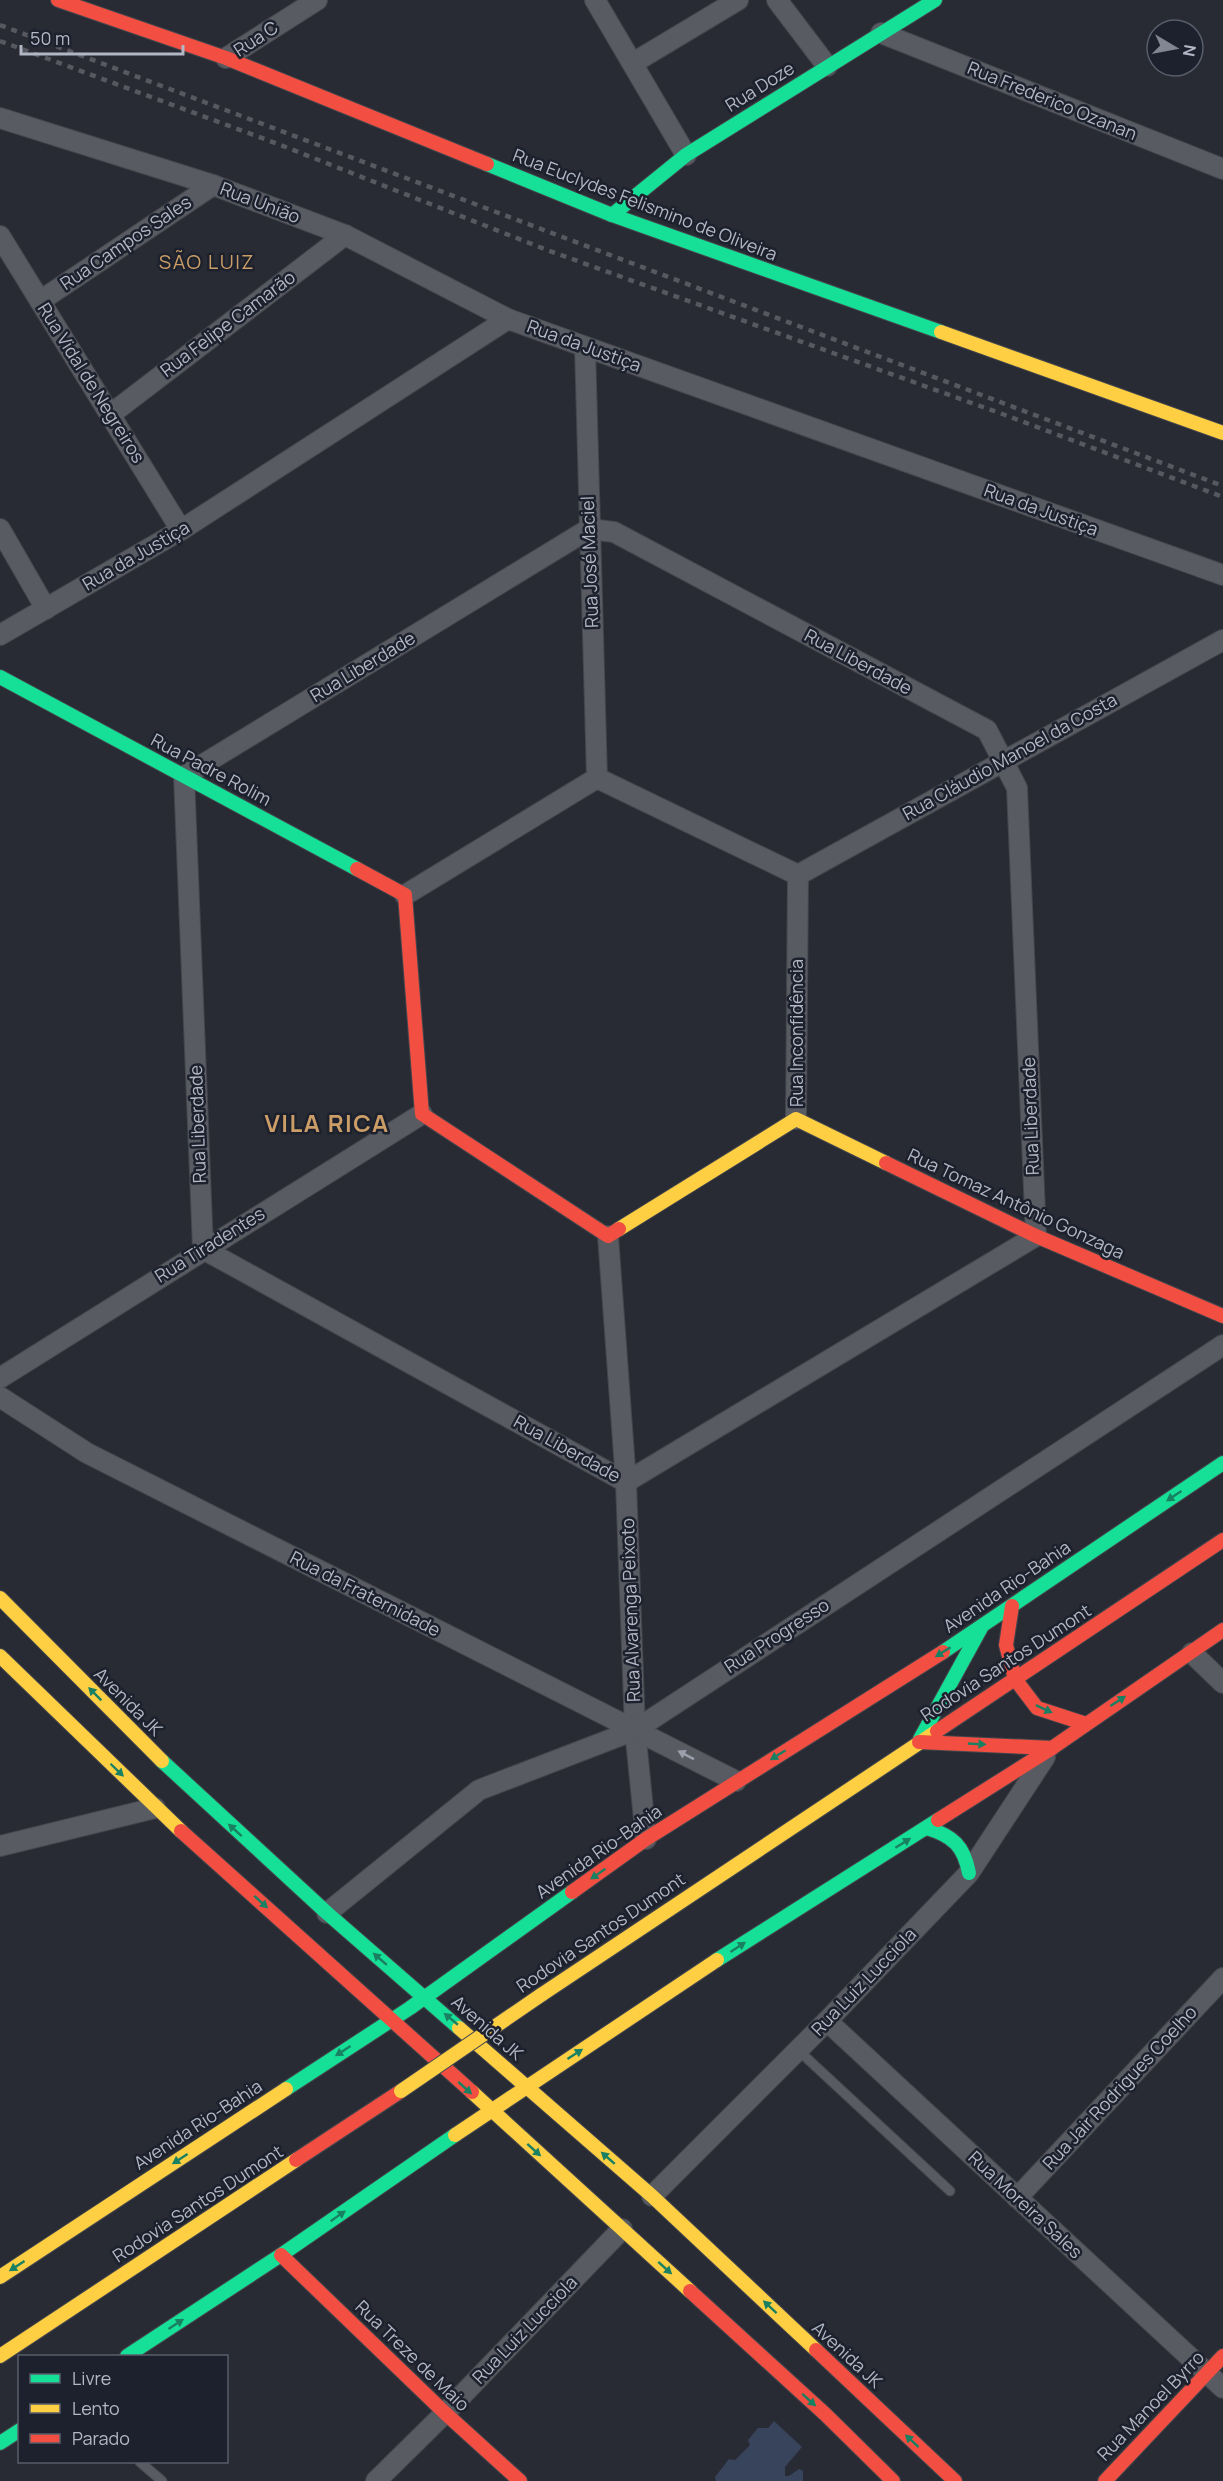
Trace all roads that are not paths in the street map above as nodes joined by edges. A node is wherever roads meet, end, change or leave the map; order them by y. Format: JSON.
{"nodes":[{"id":1,"x":58,"y":0,"type":"edge"},
{"id":2,"x":316,"y":0,"type":"edge"},
{"id":3,"x":595,"y":0,"type":"edge"},
{"id":4,"x":738,"y":0,"type":"edge"},
{"id":5,"x":777,"y":0,"type":"edge"},
{"id":6,"x":935,"y":0,"type":"edge"},
{"id":7,"x":881,"y":33,"type":"junction"},
{"id":8,"x":226,"y":58,"type":"junction"},
{"id":9,"x":633,"y":63,"type":"junction"},
{"id":10,"x":827,"y":66,"type":"junction"},
{"id":11,"x":0,"y":118,"type":"edge"},
{"id":12,"x":1223,"y":151,"type":"edge"},
{"id":13,"x":686,"y":155,"type":"junction"},
{"id":14,"x":1193,"y":157,"type":"junction"},
{"id":15,"x":1223,"y":169,"type":"edge"},
{"id":16,"x":213,"y":185,"type":"junction"},
{"id":17,"x":612,"y":215,"type":"junction"},
{"id":18,"x":345,"y":235,"type":"junction"},
{"id":19,"x":0,"y":236,"type":"edge"},
{"id":20,"x":40,"y":301,"type":"junction"},
{"id":21,"x":508,"y":319,"type":"junction"},
{"id":22,"x":585,"y":347,"type":"junction"},
{"id":23,"x":111,"y":414,"type":"junction"},
{"id":24,"x":1223,"y":433,"type":"edge"},
{"id":25,"x":0,"y":529,"type":"edge"},
{"id":26,"x":589,"y":529,"type":"junction"},
{"id":27,"x":181,"y":530,"type":"junction"},
{"id":28,"x":1223,"y":575,"type":"edge"},
{"id":29,"x":46,"y":609,"type":"junction"},
{"id":30,"x":0,"y":635,"type":"edge"},
{"id":31,"x":1223,"y":640,"type":"edge"},
{"id":32,"x":0,"y":677,"type":"edge"},
{"id":33,"x":1003,"y":760,"type":"junction"},
{"id":34,"x":184,"y":776,"type":"junction"},
{"id":35,"x":597,"y":778,"type":"junction"},
{"id":36,"x":798,"y":875,"type":"junction"},
{"id":37,"x":405,"y":895,"type":"junction"},
{"id":38,"x":422,"y":1114,"type":"junction"},
{"id":39,"x":796,"y":1119,"type":"junction"},
{"id":40,"x":608,"y":1236,"type":"junction"},
{"id":41,"x":1036,"y":1236,"type":"junction"},
{"id":42,"x":203,"y":1249,"type":"junction"},
{"id":43,"x":1223,"y":1316,"type":"edge"},
{"id":44,"x":1223,"y":1345,"type":"edge"},
{"id":45,"x":0,"y":1378,"type":"edge"},
{"id":46,"x":0,"y":1397,"type":"edge"},
{"id":47,"x":1223,"y":1463,"type":"edge"},
{"id":48,"x":1199,"y":1479,"type":"junction"},
{"id":49,"x":626,"y":1482,"type":"junction"},
{"id":50,"x":1215,"y":1483,"type":"dead end"},
{"id":51,"x":1223,"y":1540,"type":"edge"},
{"id":52,"x":0,"y":1598,"type":"edge"},
{"id":53,"x":1012,"y":1606,"type":"junction"},
{"id":54,"x":981,"y":1628,"type":"junction"},
{"id":55,"x":1223,"y":1630,"type":"edge"},
{"id":56,"x":1192,"y":1653,"type":"junction"},
{"id":57,"x":0,"y":1656,"type":"edge"},
{"id":58,"x":1015,"y":1679,"type":"junction"},
{"id":59,"x":1223,"y":1683,"type":"edge"},
{"id":60,"x":1083,"y":1723,"type":"junction"},
{"id":61,"x":635,"y":1730,"type":"junction"},
{"id":62,"x":919,"y":1742,"type":"junction"},
{"id":63,"x":1052,"y":1748,"type":"junction"},
{"id":64,"x":736,"y":1781,"type":"junction"},
{"id":65,"x":155,"y":1808,"type":"junction"},
{"id":66,"x":927,"y":1828,"type":"junction"},
{"id":67,"x":646,"y":1839,"type":"junction"},
{"id":68,"x":1,"y":1844,"type":"edge"},
{"id":69,"x":969,"y":1872,"type":"junction"},
{"id":70,"x":327,"y":1913,"type":"junction"},
{"id":71,"x":1223,"y":1978,"type":"edge"},
{"id":72,"x":425,"y":1997,"type":"junction"},
{"id":73,"x":392,"y":2019,"type":"junction"},
{"id":74,"x":827,"y":2021,"type":"junction"},
{"id":75,"x":798,"y":2050,"type":"junction"},
{"id":76,"x":526,"y":2086,"type":"junction"},
{"id":77,"x":490,"y":2110,"type":"junction"},
{"id":78,"x":950,"y":2191,"type":"dead end"},
{"id":79,"x":652,"y":2196,"type":"junction"},
{"id":80,"x":1017,"y":2198,"type":"junction"},
{"id":81,"x":622,"y":2229,"type":"junction"},
{"id":82,"x":281,"y":2255,"type":"junction"},
{"id":83,"x":0,"y":2277,"type":"edge"},
{"id":84,"x":129,"y":2355,"type":"edge"},
{"id":85,"x":0,"y":2356,"type":"edge"},
{"id":86,"x":1223,"y":2356,"type":"edge"},
{"id":87,"x":1207,"y":2373,"type":"junction"},
{"id":88,"x":1223,"y":2388,"type":"edge"},
{"id":89,"x":445,"y":2413,"type":"junction"},
{"id":90,"x":18,"y":2431,"type":"edge"},
{"id":91,"x":0,"y":2443,"type":"edge"},
{"id":92,"x":141,"y":2463,"type":"edge"},
{"id":93,"x":162,"y":2481,"type":"edge"},
{"id":94,"x":376,"y":2481,"type":"edge"},
{"id":95,"x":520,"y":2481,"type":"edge"},
{"id":96,"x":893,"y":2481,"type":"edge"},
{"id":97,"x":955,"y":2481,"type":"edge"},
{"id":98,"x":1105,"y":2481,"type":"edge"}],
"edges":[{"from":1,"to":8,"type":"main road","name":"Rua Euclydes Felismino de Oliveira"},
{"from":2,"to":8,"type":"street","name":"Rua C"},
{"from":3,"to":9,"type":"street"},
{"from":4,"to":9,"type":"street"},
{"from":5,"to":10,"type":"street"},
{"from":6,"to":7,"type":"main road","name":"Rua Doze"},
{"from":7,"to":10,"type":"main road","name":"Rua Doze"},
{"from":7,"to":14,"type":"street","name":"Rua Frederico Ozanan"},
{"from":8,"to":17,"type":"main road","name":"Rua Euclydes Felismino de Oliveira"},
{"from":9,"to":13,"type":"street"},
{"from":10,"to":13,"type":"main road","name":"Rua Doze"},
{"from":11,"to":16,"type":"street","name":"Rua União"},
{"from":12,"to":14,"type":"street"},
{"from":13,"to":17,"type":"main road","name":"Rua Doze"},
{"from":14,"to":15,"type":"street","name":"Rua Frederico Ozanan"},
{"from":16,"to":18,"type":"street","name":"Rua União"},
{"from":16,"to":20,"type":"street","name":"Rua Campos Sales"},
{"from":17,"to":24,"type":"main road","name":"Rua Euclydes Felismino de Oliveira"},
{"from":18,"to":21,"type":"street","name":"Rua União"},
{"from":18,"to":23,"type":"street","name":"Rua Felipe Camarão"},
{"from":19,"to":20,"type":"street","name":"Rua Vidal de Negreiros"},
{"from":20,"to":23,"type":"street","name":"Rua Vidal de Negreiros"},
{"from":21,"to":22,"type":"street","name":"Rua da Justiça"},
{"from":21,"to":27,"type":"street","name":"Rua da Justiça"},
{"from":22,"to":26,"type":"street","name":"Rua José Maciel"},
{"from":22,"to":28,"type":"street","name":"Rua da Justiça"},
{"from":23,"to":27,"type":"street","name":"Rua Vidal de Negreiros"},
{"from":25,"to":29,"type":"street"},
{"from":26,"to":33,"type":"street","name":"Rua Liberdade"},
{"from":26,"to":34,"type":"street","name":"Rua Liberdade"},
{"from":26,"to":35,"type":"street","name":"Rua José Maciel"},
{"from":27,"to":29,"type":"street","name":"Rua da Justiça"},
{"from":29,"to":30,"type":"street","name":"Rua da Justiça"},
{"from":31,"to":33,"type":"street","name":"Rua Cláudio Manoel da Costa"},
{"from":32,"to":34,"type":"main road","name":"Rua Padre Rolim"},
{"from":33,"to":36,"type":"street","name":"Rua Cláudio Manoel da Costa"},
{"from":33,"to":41,"type":"street","name":"Rua Liberdade"},
{"from":34,"to":37,"type":"main road","name":"Rua Padre Rolim"},
{"from":34,"to":42,"type":"street","name":"Rua Liberdade"},
{"from":35,"to":36,"type":"street"},
{"from":35,"to":37,"type":"street"},
{"from":36,"to":39,"type":"street","name":"Rua Inconfidência"},
{"from":37,"to":38,"type":"main road"},
{"from":38,"to":40,"type":"main road"},
{"from":38,"to":42,"type":"street","name":"Rua Tiradentes"},
{"from":39,"to":40,"type":"main road","name":"Rua Inconfidência"},
{"from":39,"to":41,"type":"main road","name":"Rua Tomaz Antônio Gonzaga"},
{"from":40,"to":49,"type":"street","name":"Rua Alvarenga Peixoto"},
{"from":41,"to":43,"type":"main road","name":"Rua Tomaz Antônio Gonzaga"},
{"from":41,"to":49,"type":"street","name":"Rua Liberdade"},
{"from":42,"to":45,"type":"street","name":"Rua Tiradentes"},
{"from":42,"to":49,"type":"street","name":"Rua Liberdade"},
{"from":44,"to":61,"type":"street","name":"Rua Progresso"},
{"from":46,"to":61,"type":"street","name":"Rua da Fraternidade"},
{"from":47,"to":48,"type":"main road","name":"Avenida Rio-Bahia"},
{"from":48,"to":50,"type":"main road"},
{"from":48,"to":53,"type":"main road","name":"Avenida Rio-Bahia","one_way":true},
{"from":49,"to":61,"type":"street","name":"Rua Alvarenga Peixoto"},
{"from":51,"to":58,"type":"main road","name":"Rodovia Santos Dumont"},
{"from":70,"to":52,"type":"main road","name":"Avenida JK","one_way":true},
{"from":53,"to":54,"type":"main road","name":"Avenida Rio-Bahia"},
{"from":53,"to":58,"type":"main road"},
{"from":54,"to":62,"type":"main road"},
{"from":54,"to":64,"type":"main road","name":"Avenida Rio-Bahia","one_way":true},
{"from":55,"to":56,"type":"main road"},
{"from":56,"to":59,"type":"street"},
{"from":60,"to":56,"type":"main road","one_way":true},
{"from":57,"to":65,"type":"main road","one_way":true},
{"from":58,"to":60,"type":"main road","one_way":true},
{"from":58,"to":62,"type":"main road","name":"Rodovia Santos Dumont"},
{"from":60,"to":63,"type":"main road"},
{"from":64,"to":61,"type":"street","name":"Rua da Fraternidade","one_way":true},
{"from":61,"to":67,"type":"street","name":"Rua Alvarenga Peixoto"},
{"from":61,"to":70,"type":"street","name":"Rua Progresso"},
{"from":62,"to":63,"type":"main road","one_way":true},
{"from":62,"to":85,"type":"main road","name":"Rodovia Santos Dumont","bridge":true},
{"from":63,"to":66,"type":"main road"},
{"from":63,"to":69,"type":"street","name":"Rua Luiz Lucciola"},
{"from":64,"to":67,"type":"main road","name":"Avenida Rio-Bahia"},
{"from":65,"to":68,"type":"street"},
{"from":65,"to":73,"type":"main road","one_way":true},
{"from":66,"to":69,"type":"main road"},
{"from":76,"to":66,"type":"main road","one_way":true},
{"from":67,"to":72,"type":"main road","name":"Avenida Rio-Bahia","one_way":true},
{"from":69,"to":74,"type":"street","name":"Rua Luiz Lucciola"},
{"from":72,"to":70,"type":"main road","name":"Avenida JK","one_way":true},
{"from":71,"to":80,"type":"street","name":"Rua Jair Rodrigues Coelho"},
{"from":72,"to":73,"type":"main road","name":"Avenida Rio-Bahia"},
{"from":76,"to":72,"type":"main road","name":"Avenida JK","one_way":true},
{"from":73,"to":77,"type":"main road","one_way":true},
{"from":73,"to":83,"type":"main road","name":"Avenida Rio-Bahia","one_way":true},
{"from":74,"to":75,"type":"street","name":"Rua Luiz Lucciola"},
{"from":74,"to":80,"type":"street","name":"Rua Moreira Sales"},
{"from":75,"to":78,"type":"lane"},
{"from":75,"to":79,"type":"street","name":"Rua Luiz Lucciola"},
{"from":76,"to":77,"type":"main road"},
{"from":79,"to":76,"type":"main road","name":"Avenida JK","one_way":true},
{"from":77,"to":81,"type":"main road","one_way":true},
{"from":82,"to":77,"type":"main road","one_way":true},
{"from":97,"to":79,"type":"main road","name":"Avenida JK","one_way":true},
{"from":80,"to":87,"type":"street","name":"Rua Moreira Sales"},
{"from":81,"to":89,"type":"street","name":"Rua Luiz Lucciola"},
{"from":81,"to":96,"type":"main road","one_way":true},
{"from":84,"to":82,"type":"main road","one_way":true},
{"from":82,"to":89,"type":"main road","name":"Rua Treze de Maio"},
{"from":86,"to":87,"type":"main road","name":"Rua Manoel Byrro"},
{"from":87,"to":88,"type":"street","name":"Rua Moreira Sales"},
{"from":87,"to":98,"type":"main road","name":"Rua Manoel Byrro"},
{"from":89,"to":94,"type":"street","name":"Rua Luiz Lucciola"},
{"from":89,"to":95,"type":"main road","name":"Rua Treze de Maio"},
{"from":90,"to":91,"type":"main road"},
{"from":92,"to":93,"type":"lane"}]}
